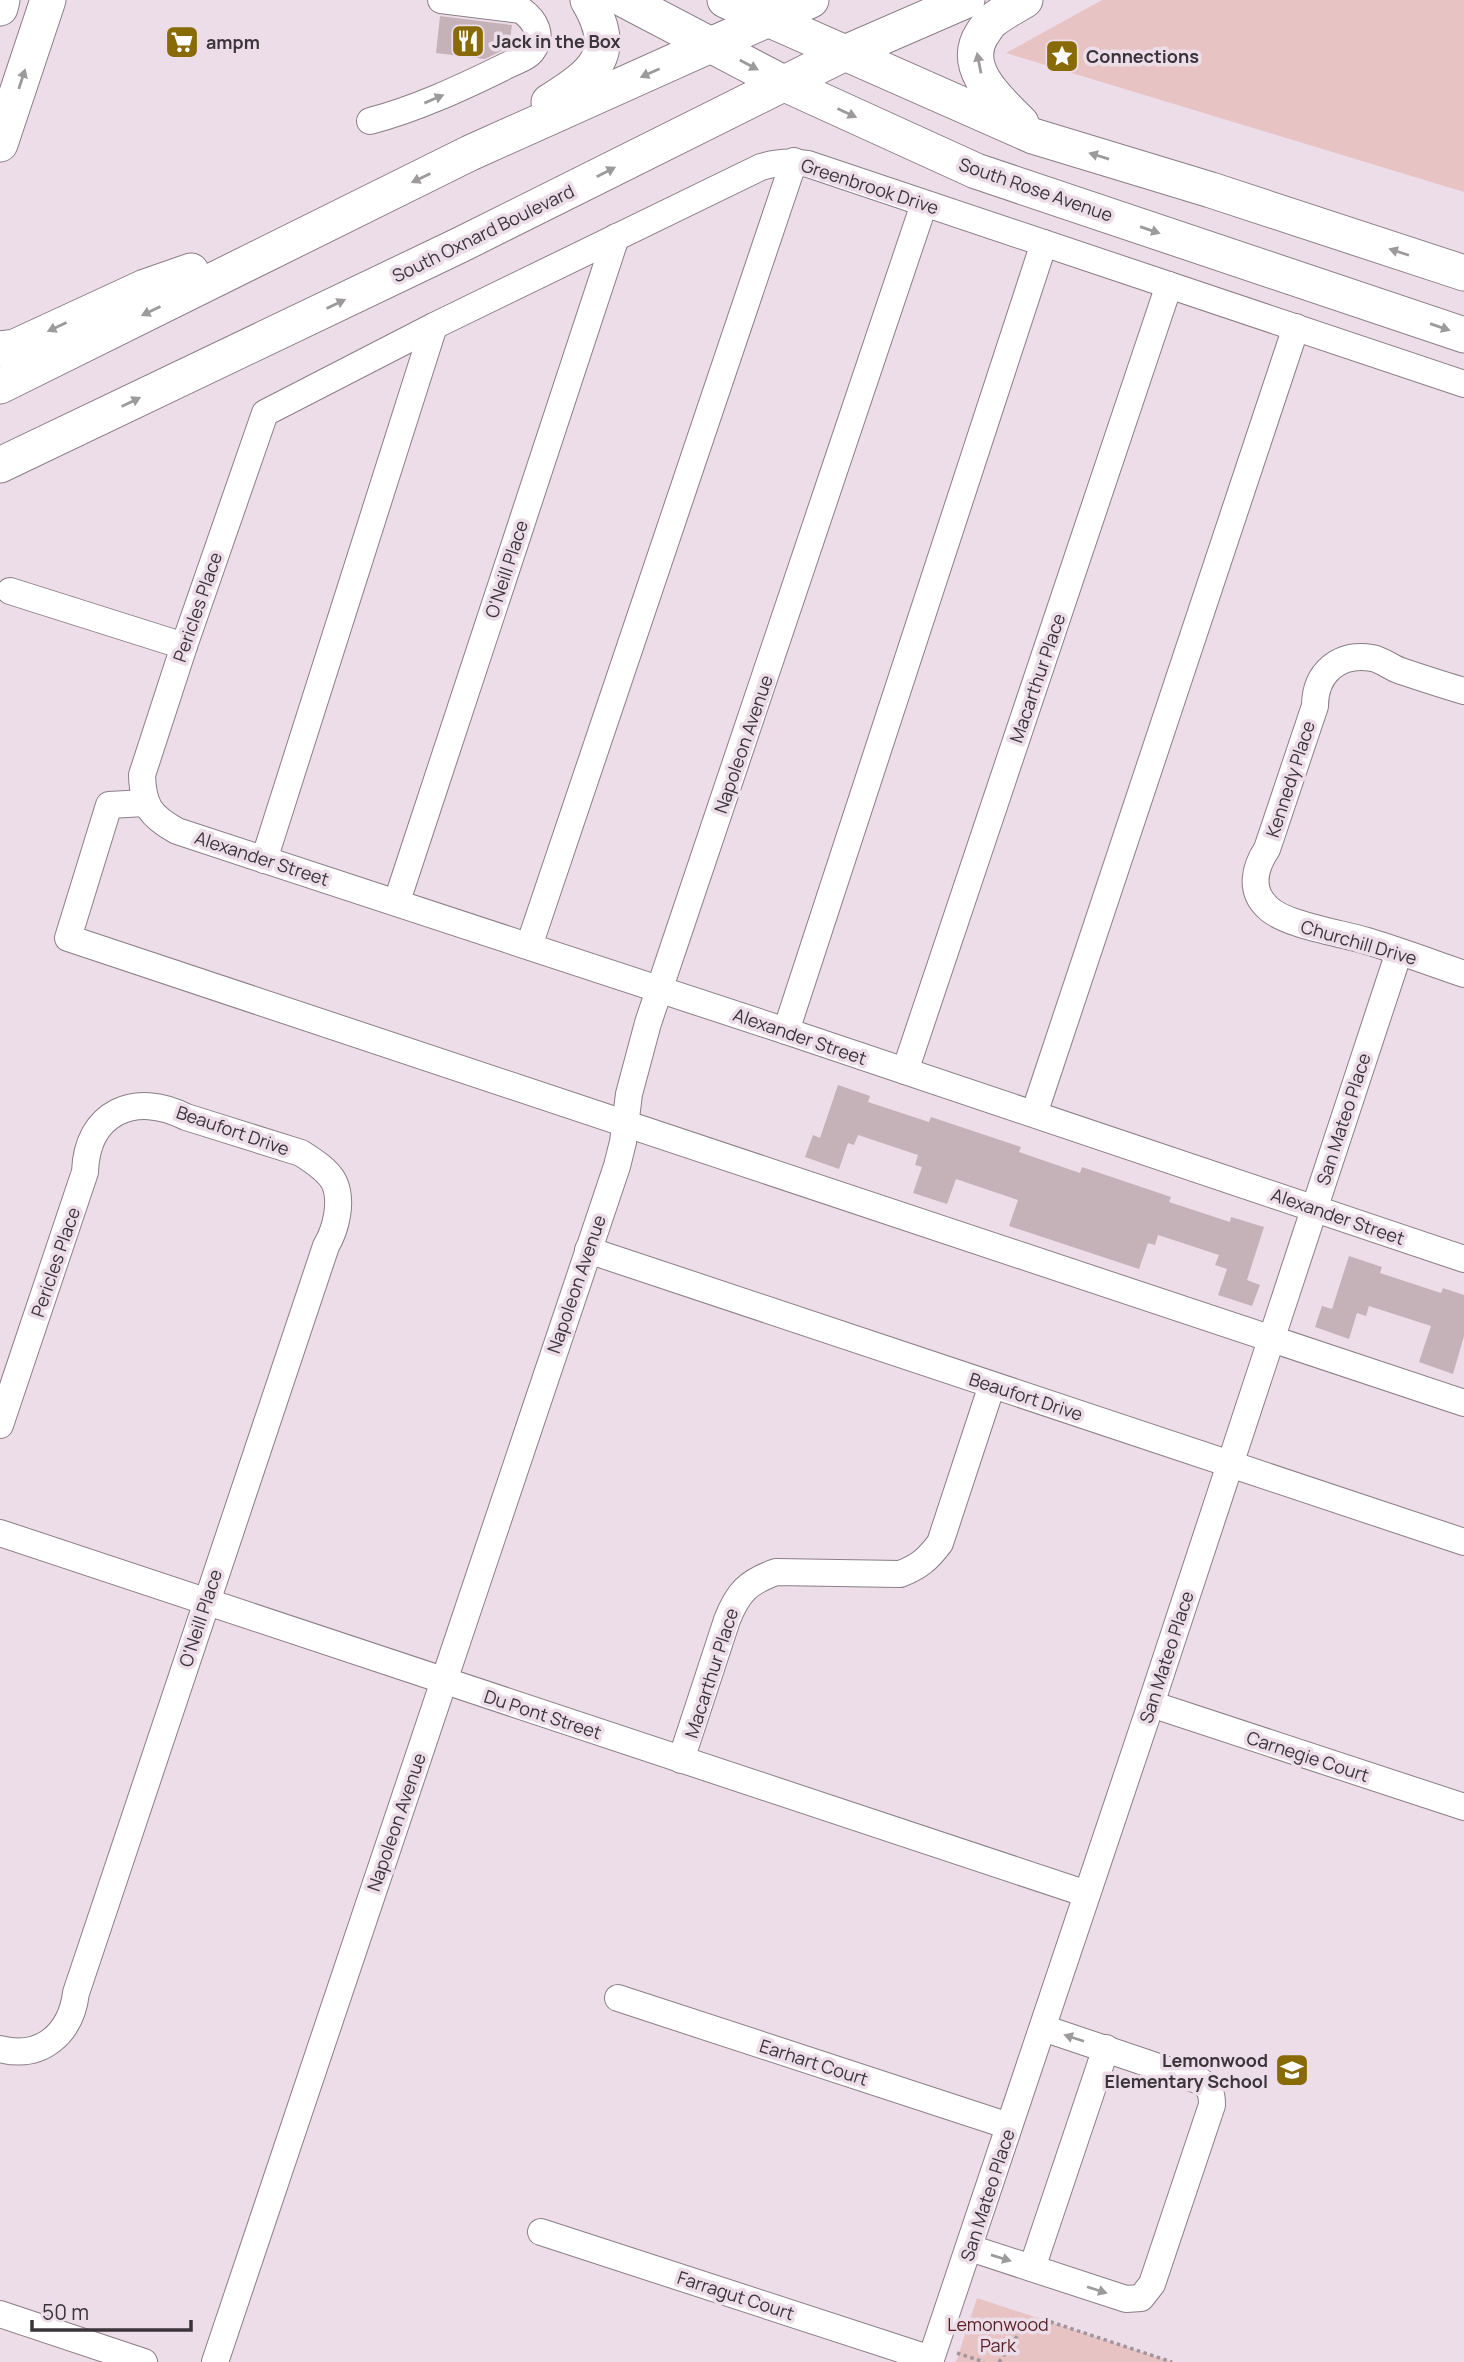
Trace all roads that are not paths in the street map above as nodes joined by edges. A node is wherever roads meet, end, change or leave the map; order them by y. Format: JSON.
{"nodes":[{"id":1,"x":2,"y":0,"type":"edge"},
{"id":2,"x":48,"y":0,"type":"edge"},
{"id":3,"x":441,"y":0,"type":"edge"},
{"id":4,"x":588,"y":0,"type":"edge"},
{"id":5,"x":625,"y":0,"type":"edge"},
{"id":6,"x":725,"y":0,"type":"edge"},
{"id":7,"x":811,"y":0,"type":"edge"},
{"id":8,"x":967,"y":0,"type":"edge"},
{"id":9,"x":1025,"y":0,"type":"edge"},
{"id":10,"x":0,"y":8,"type":"edge"},
{"id":11,"x":768,"y":19,"type":"junction"},
{"id":12,"x":712,"y":45,"type":"junction"},
{"id":13,"x":845,"y":53,"type":"junction"},
{"id":14,"x":785,"y":84,"type":"junction"},
{"id":15,"x":369,"y":121,"type":"dead end"},
{"id":16,"x":1033,"y":136,"type":"junction"},
{"id":17,"x":0,"y":144,"type":"edge"},
{"id":18,"x":470,"y":153,"type":"junction"},
{"id":19,"x":794,"y":161,"type":"junction"},
{"id":20,"x":924,"y":204,"type":"junction"},
{"id":21,"x":326,"y":224,"type":"junction"},
{"id":22,"x":616,"y":237,"type":"junction"},
{"id":23,"x":1044,"y":243,"type":"junction"},
{"id":24,"x":1464,"y":273,"type":"edge"},
{"id":25,"x":1169,"y":285,"type":"junction"},
{"id":26,"x":434,"y":326,"type":"junction"},
{"id":27,"x":1296,"y":327,"type":"junction"},
{"id":28,"x":1464,"y":335,"type":"edge"},
{"id":29,"x":0,"y":349,"type":"edge"},
{"id":30,"x":1464,"y":384,"type":"edge"},
{"id":31,"x":0,"y":386,"type":"edge"},
{"id":32,"x":265,"y":413,"type":"joint"},
{"id":33,"x":69,"y":432,"type":"junction"},
{"id":34,"x":0,"y":465,"type":"edge"},
{"id":35,"x":0,"y":476,"type":"edge"},
{"id":36,"x":10,"y":591,"type":"dead end"},
{"id":37,"x":184,"y":646,"type":"junction"},
{"id":38,"x":1464,"y":691,"type":"edge"},
{"id":39,"x":145,"y":803,"type":"junction"},
{"id":40,"x":264,"y":860,"type":"junction"},
{"id":41,"x":1261,"y":900,"type":"joint"},
{"id":42,"x":397,"y":901,"type":"junction"},
{"id":43,"x":529,"y":946,"type":"junction"},
{"id":44,"x":1399,"y":952,"type":"junction"},
{"id":45,"x":1464,"y":974,"type":"edge"},
{"id":46,"x":661,"y":990,"type":"junction"},
{"id":47,"x":786,"y":1031,"type":"junction"},
{"id":48,"x":905,"y":1071,"type":"junction"},
{"id":49,"x":122,"y":1110,"type":"joint"},
{"id":50,"x":1034,"y":1114,"type":"junction"},
{"id":51,"x":624,"y":1122,"type":"junction"},
{"id":52,"x":334,"y":1182,"type":"joint"},
{"id":53,"x":1314,"y":1208,"type":"junction"},
{"id":54,"x":588,"y":1250,"type":"junction"},
{"id":55,"x":1464,"y":1259,"type":"edge"},
{"id":56,"x":1270,"y":1339,"type":"junction"},
{"id":57,"x":992,"y":1385,"type":"junction"},
{"id":58,"x":1464,"y":1403,"type":"edge"},
{"id":59,"x":0,"y":1425,"type":"edge"},
{"id":60,"x":1229,"y":1463,"type":"junction"},
{"id":61,"x":0,"y":1533,"type":"edge"},
{"id":62,"x":1464,"y":1542,"type":"edge"},
{"id":63,"x":206,"y":1601,"type":"junction"},
{"id":64,"x":444,"y":1681,"type":"junction"},
{"id":65,"x":1151,"y":1704,"type":"junction"},
{"id":66,"x":681,"y":1760,"type":"junction"},
{"id":67,"x":1464,"y":1807,"type":"edge"},
{"id":68,"x":1087,"y":1894,"type":"junction"},
{"id":69,"x":618,"y":1998,"type":"dead end"},
{"id":70,"x":1043,"y":2028,"type":"junction"},
{"id":71,"x":1106,"y":2048,"type":"junction"},
{"id":72,"x":0,"y":2049,"type":"edge"},
{"id":73,"x":1009,"y":2126,"type":"junction"},
{"id":74,"x":541,"y":2232,"type":"dead end"},
{"id":75,"x":970,"y":2248,"type":"junction"},
{"id":76,"x":1032,"y":2268,"type":"junction"},
{"id":77,"x":0,"y":2314,"type":"edge"},
{"id":78,"x":930,"y":2360,"type":"edge"},
{"id":79,"x":144,"y":2362,"type":"edge"},
{"id":80,"x":215,"y":2362,"type":"edge"}],
"edges":[{"from":1,"to":10,"type":"main road"},
{"from":17,"to":2,"type":"main road","one_way":true},
{"from":15,"to":3,"type":"street","one_way":true},
{"from":4,"to":18,"type":"main road"},
{"from":5,"to":12,"type":"main road","name":"South Rose Avenue"},
{"from":6,"to":11,"type":"main road"},
{"from":7,"to":11,"type":"main road"},
{"from":8,"to":13,"type":"main road","name":"South Oxnard Boulevard"},
{"from":16,"to":9,"type":"main road","one_way":true},
{"from":11,"to":12,"type":"main road"},
{"from":11,"to":13,"type":"main road"},
{"from":12,"to":14,"type":"main road","name":"South Rose Avenue","one_way":true},
{"from":12,"to":18,"type":"main road","one_way":true},
{"from":13,"to":14,"type":"main road","name":"South Oxnard Boulevard"},
{"from":13,"to":16,"type":"main road"},
{"from":14,"to":28,"type":"main road","name":"South Rose Avenue","one_way":true},
{"from":33,"to":14,"type":"main road","name":"South Oxnard Boulevard","one_way":true},
{"from":24,"to":16,"type":"main road","one_way":true},
{"from":18,"to":21,"type":"main road","one_way":true},
{"from":19,"to":20,"type":"street","name":"Greenbrook Drive"},
{"from":19,"to":22,"type":"street","name":"Greenbrook Drive"},
{"from":19,"to":43,"type":"street"},
{"from":20,"to":23,"type":"street","name":"Greenbrook Drive"},
{"from":20,"to":46,"type":"street","name":"Napoleon Avenue"},
{"from":21,"to":29,"type":"main road","one_way":true},
{"from":21,"to":31,"type":"main road","one_way":true},
{"from":22,"to":26,"type":"street","name":"Greenbrook Drive"},
{"from":22,"to":42,"type":"street","name":"O'Neill Place"},
{"from":23,"to":25,"type":"street","name":"Greenbrook Drive"},
{"from":23,"to":47,"type":"street"},
{"from":25,"to":27,"type":"street","name":"Greenbrook Drive"},
{"from":25,"to":48,"type":"street","name":"Macarthur Place"},
{"from":26,"to":32,"type":"street","name":"Greenbrook Drive"},
{"from":26,"to":40,"type":"street"},
{"from":27,"to":30,"type":"street","name":"Greenbrook Drive"},
{"from":27,"to":50,"type":"street"},
{"from":32,"to":37,"type":"street","name":"Pericles Place"},
{"from":33,"to":34,"type":"main road","name":"South Oxnard Boulevard"},
{"from":33,"to":35,"type":"main road"},
{"from":36,"to":37,"type":"street"},
{"from":37,"to":39,"type":"street","name":"Pericles Place"},
{"from":38,"to":41,"type":"street","name":"Kennedy Place"},
{"from":39,"to":40,"type":"street","name":"Alexander Street"},
{"from":39,"to":51,"type":"street"},
{"from":40,"to":42,"type":"street","name":"Alexander Street"},
{"from":41,"to":44,"type":"street","name":"Churchill Drive"},
{"from":42,"to":43,"type":"street","name":"Alexander Street"},
{"from":43,"to":46,"type":"street","name":"Alexander Street"},
{"from":44,"to":45,"type":"street","name":"Churchill Drive"},
{"from":44,"to":53,"type":"street","name":"San Mateo Place"},
{"from":46,"to":47,"type":"street","name":"Alexander Street"},
{"from":46,"to":51,"type":"street","name":"Napoleon Avenue"},
{"from":47,"to":48,"type":"street","name":"Alexander Street"},
{"from":48,"to":50,"type":"street","name":"Alexander Street"},
{"from":49,"to":52,"type":"street","name":"Beaufort Drive"},
{"from":49,"to":59,"type":"street","name":"Pericles Place"},
{"from":50,"to":53,"type":"street","name":"Alexander Street"},
{"from":51,"to":54,"type":"street","name":"Napoleon Avenue"},
{"from":51,"to":56,"type":"street"},
{"from":52,"to":63,"type":"street","name":"O'Neill Place"},
{"from":53,"to":55,"type":"street","name":"Alexander Street"},
{"from":53,"to":56,"type":"street","name":"San Mateo Place"},
{"from":54,"to":57,"type":"street","name":"Beaufort Drive"},
{"from":54,"to":64,"type":"street","name":"Napoleon Avenue"},
{"from":56,"to":58,"type":"street"},
{"from":56,"to":60,"type":"street","name":"San Mateo Place"},
{"from":57,"to":60,"type":"street","name":"Beaufort Drive"},
{"from":57,"to":66,"type":"street","name":"Macarthur Place"},
{"from":60,"to":62,"type":"street","name":"Beaufort Drive"},
{"from":60,"to":65,"type":"street","name":"San Mateo Place"},
{"from":61,"to":63,"type":"street","name":"Du Pont Street"},
{"from":63,"to":64,"type":"street","name":"Du Pont Street"},
{"from":63,"to":72,"type":"street","name":"O'Neill Place"},
{"from":64,"to":66,"type":"street","name":"Du Pont Street"},
{"from":64,"to":80,"type":"street","name":"Napoleon Avenue"},
{"from":65,"to":67,"type":"street","name":"Carnegie Court"},
{"from":65,"to":68,"type":"street","name":"San Mateo Place"},
{"from":66,"to":68,"type":"street","name":"Du Pont Street"},
{"from":68,"to":70,"type":"street","name":"San Mateo Place"},
{"from":69,"to":73,"type":"street","name":"Earhart Court"},
{"from":71,"to":70,"type":"street","one_way":true},
{"from":70,"to":73,"type":"street","name":"San Mateo Place"},
{"from":71,"to":76,"type":"street"},
{"from":76,"to":71,"type":"street","one_way":true},
{"from":73,"to":75,"type":"street","name":"San Mateo Place"},
{"from":74,"to":78,"type":"street","name":"Farragut Court"},
{"from":75,"to":76,"type":"street","one_way":true},
{"from":75,"to":78,"type":"street","name":"San Mateo Place"},
{"from":77,"to":79,"type":"street"}]}
